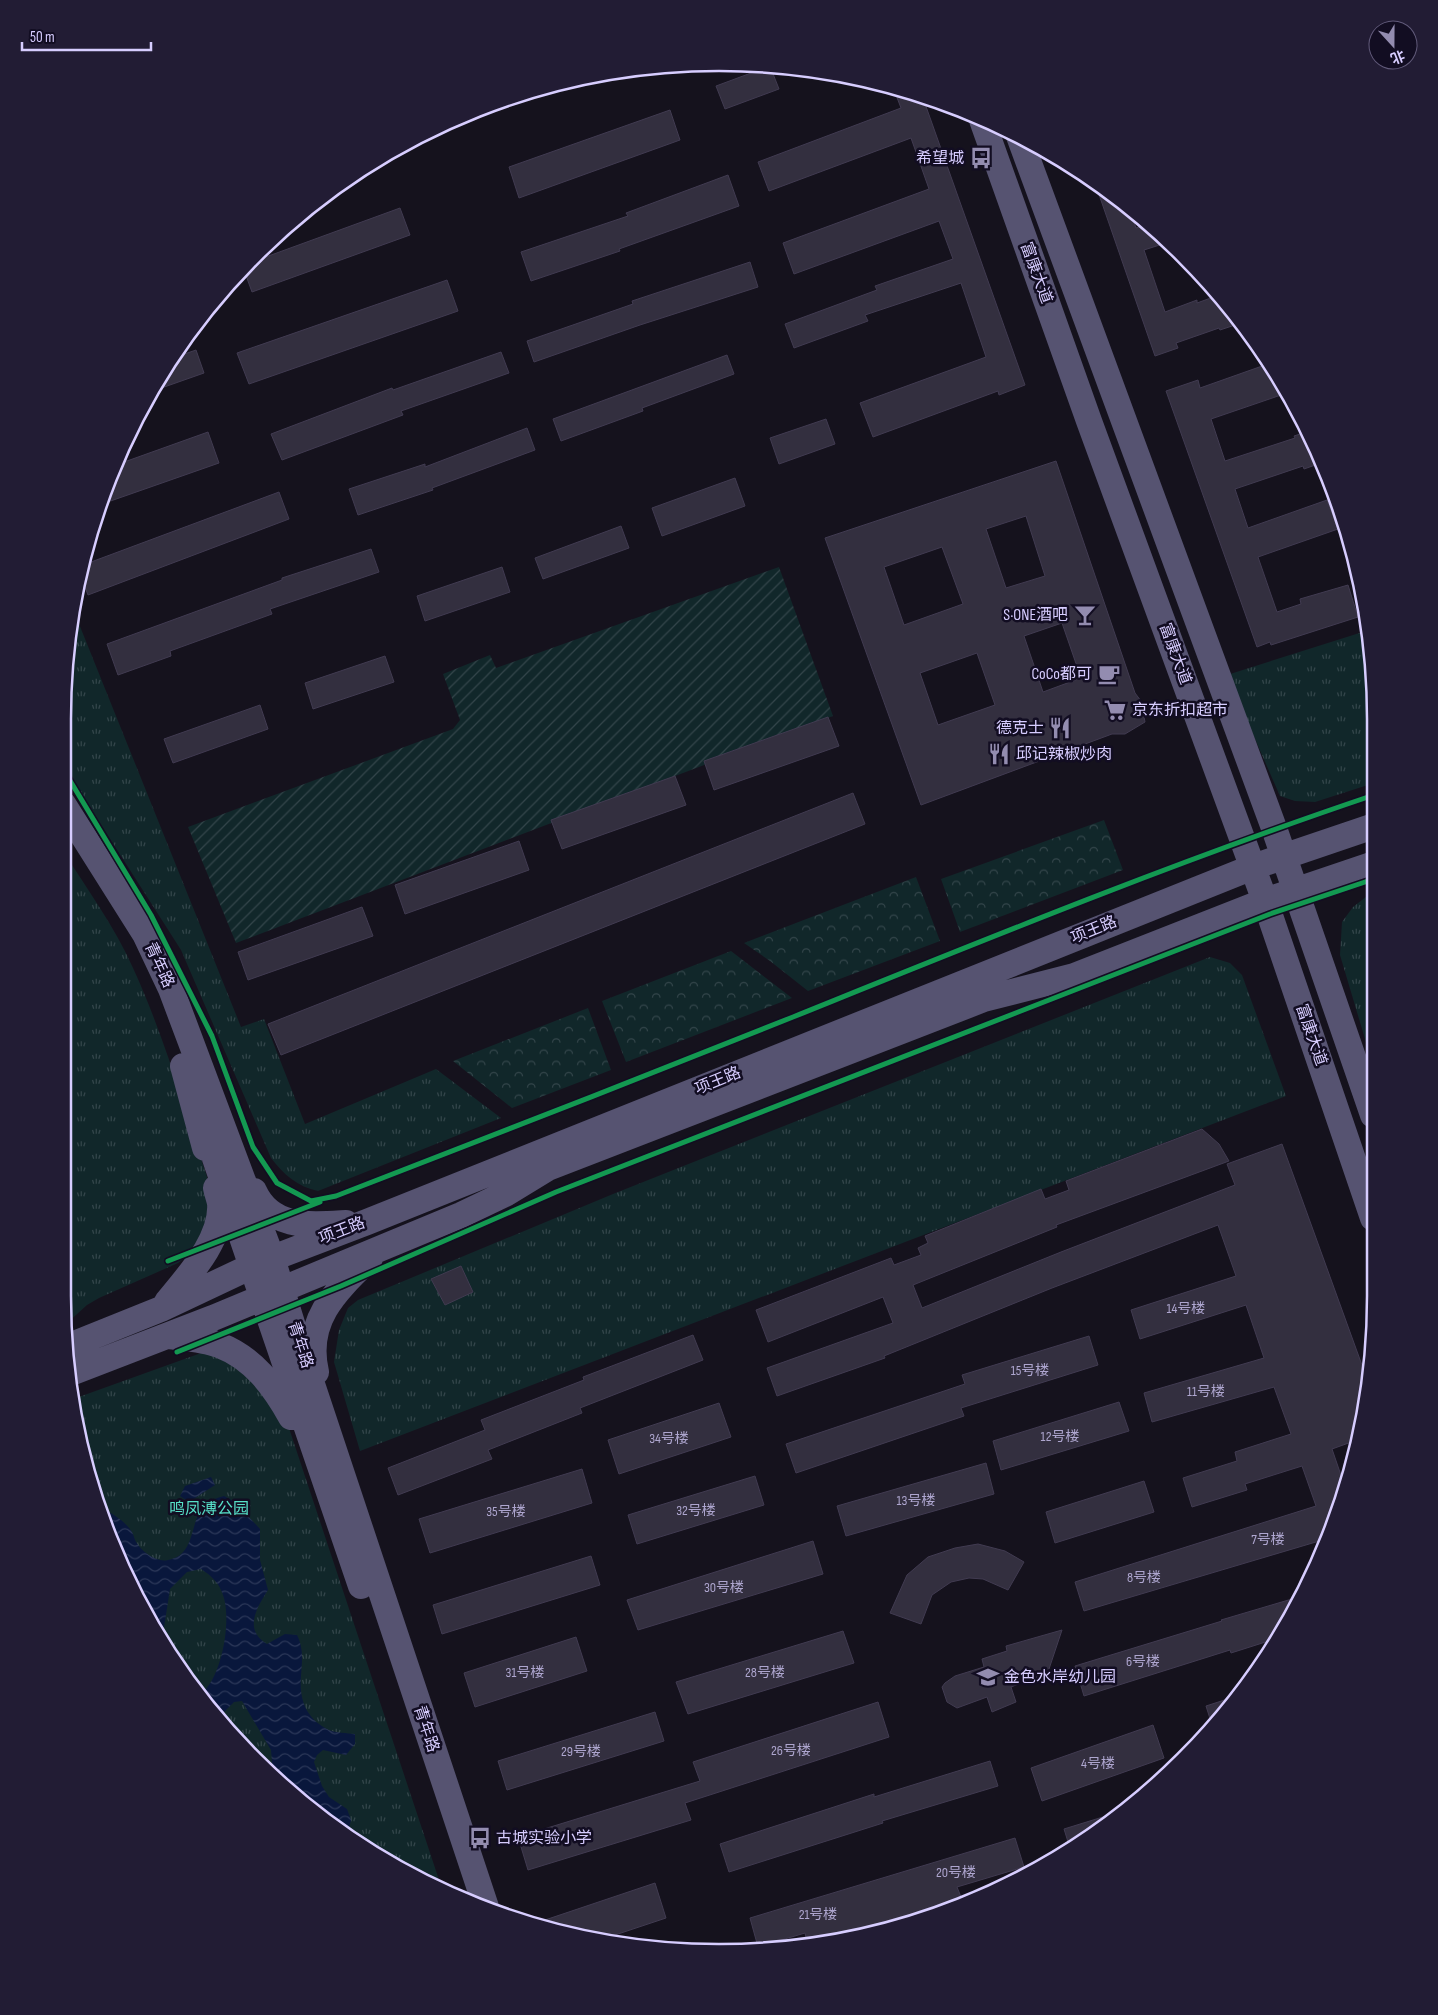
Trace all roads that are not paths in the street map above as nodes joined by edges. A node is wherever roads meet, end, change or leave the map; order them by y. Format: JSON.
{"nodes":[{"id":1,"x":985,"y":129,"type":"edge"},
{"id":2,"x":1023,"y":148,"type":"edge"},
{"id":3,"x":71,"y":818,"type":"edge"},
{"id":4,"x":1367,"y":828,"type":"edge"},
{"id":5,"x":71,"y":851,"type":"edge"},
{"id":6,"x":1284,"y":856,"type":"junction"},
{"id":7,"x":1367,"y":866,"type":"edge"},
{"id":8,"x":1253,"y":867,"type":"junction"},
{"id":9,"x":1296,"y":890,"type":"junction"},
{"id":10,"x":1265,"y":901,"type":"junction"},
{"id":11,"x":192,"y":1067,"type":"junction"},
{"id":12,"x":1367,"y":1097,"type":"edge"},
{"id":13,"x":1367,"y":1200,"type":"edge"},
{"id":14,"x":366,"y":1222,"type":"junction"},
{"id":15,"x":381,"y":1247,"type":"junction"},
{"id":16,"x":262,"y":1262,"type":"junction"},
{"id":17,"x":272,"y":1293,"type":"junction"},
{"id":18,"x":161,"y":1309,"type":"junction"},
{"id":19,"x":168,"y":1336,"type":"junction"},
{"id":20,"x":74,"y":1344,"type":"edge"},
{"id":21,"x":76,"y":1370,"type":"edge"},
{"id":22,"x":329,"y":1463,"type":"junction"},
{"id":23,"x":464,"y":1891,"type":"edge"},
{"id":24,"x":483,"y":1898,"type":"edge"}],
"edges":[{"from":1,"to":8,"type":"street","name":"富康大道"},
{"from":2,"to":6,"type":"street","name":"富康大道"},
{"from":3,"to":11,"type":"street","name":"青年路"},
{"from":4,"to":6,"type":"street","name":"项王路"},
{"from":5,"to":11,"type":"street","name":"青年路"},
{"from":6,"to":8,"type":"street","name":"项王路"},
{"from":6,"to":9,"type":"street","name":"富康大道"},
{"from":7,"to":9,"type":"street","name":"项王路"},
{"from":8,"to":10,"type":"street","name":"富康大道"},
{"from":8,"to":14,"type":"street","name":"项王路"},
{"from":9,"to":10,"type":"street","name":"项王路"},
{"from":9,"to":12,"type":"street","name":"富康大道"},
{"from":10,"to":13,"type":"street","name":"富康大道"},
{"from":10,"to":15,"type":"street","name":"项王路"},
{"from":11,"to":14,"type":"street"},
{"from":11,"to":16,"type":"street","name":"青年路"},
{"from":11,"to":18,"type":"street"},
{"from":14,"to":16,"type":"street","name":"项王路"},
{"from":15,"to":17,"type":"street","name":"项王路"},
{"from":15,"to":22,"type":"street"},
{"from":16,"to":17,"type":"street","name":"青年路"},
{"from":16,"to":18,"type":"street","name":"项王路"},
{"from":17,"to":19,"type":"street","name":"项王路"},
{"from":17,"to":22,"type":"street","name":"青年路"},
{"from":18,"to":20,"type":"street","name":"项王路"},
{"from":19,"to":21,"type":"street","name":"项王路"},
{"from":19,"to":22,"type":"street"},
{"from":22,"to":23,"type":"street","name":"青年路"},
{"from":22,"to":24,"type":"street","name":"青年路"}]}
